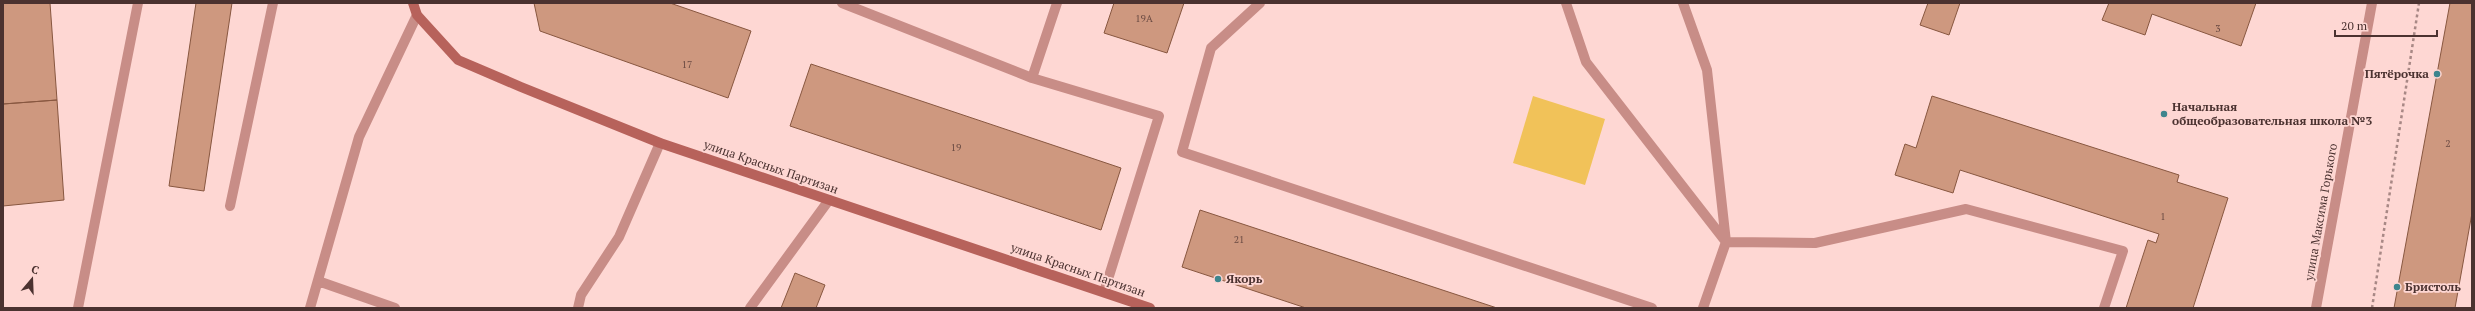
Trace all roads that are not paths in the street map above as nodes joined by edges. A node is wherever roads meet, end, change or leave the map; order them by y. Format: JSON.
{"nodes":[{"id":1,"x":138,"y":3,"type":"edge"},
{"id":2,"x":273,"y":3,"type":"edge"},
{"id":3,"x":413,"y":3,"type":"edge"},
{"id":4,"x":842,"y":3,"type":"edge"},
{"id":5,"x":1057,"y":3,"type":"edge"},
{"id":6,"x":1260,"y":3,"type":"edge"},
{"id":7,"x":1566,"y":3,"type":"edge"},
{"id":8,"x":1683,"y":3,"type":"edge"},
{"id":9,"x":2372,"y":3,"type":"edge"},
{"id":10,"x":417,"y":15,"type":"junction"},
{"id":11,"x":1032,"y":78,"type":"junction"},
{"id":12,"x":660,"y":143,"type":"junction"},
{"id":13,"x":829,"y":200,"type":"junction"},
{"id":14,"x":230,"y":206,"type":"dead end"},
{"id":15,"x":1726,"y":242,"type":"junction"},
{"id":16,"x":318,"y":281,"type":"junction"},
{"id":17,"x":1104,"y":292,"type":"junction"},
{"id":18,"x":78,"y":308,"type":"edge"},
{"id":19,"x":310,"y":308,"type":"edge"},
{"id":20,"x":395,"y":308,"type":"edge"},
{"id":21,"x":578,"y":308,"type":"edge"},
{"id":22,"x":750,"y":308,"type":"edge"},
{"id":23,"x":1150,"y":308,"type":"edge"},
{"id":24,"x":1652,"y":308,"type":"edge"},
{"id":25,"x":1703,"y":308,"type":"edge"},
{"id":26,"x":2104,"y":308,"type":"edge"},
{"id":27,"x":2316,"y":308,"type":"edge"}],
"edges":[{"from":1,"to":18,"type":"street"},
{"from":2,"to":14,"type":"street"},
{"from":3,"to":10,"type":"main road","name":"улица Красных Партизан"},
{"from":4,"to":11,"type":"street"},
{"from":5,"to":11,"type":"street"},
{"from":6,"to":24,"type":"street"},
{"from":7,"to":15,"type":"street"},
{"from":8,"to":15,"type":"street"},
{"from":9,"to":27,"type":"street","name":"улица Максима Горького"},
{"from":10,"to":12,"type":"main road","name":"улица Красных Партизан"},
{"from":10,"to":16,"type":"street"},
{"from":11,"to":17,"type":"street"},
{"from":12,"to":13,"type":"main road","name":"улица Красных Партизан"},
{"from":12,"to":21,"type":"street"},
{"from":13,"to":17,"type":"main road","name":"улица Красных Партизан"},
{"from":13,"to":22,"type":"street"},
{"from":15,"to":25,"type":"street"},
{"from":15,"to":26,"type":"street"},
{"from":16,"to":19,"type":"street"},
{"from":16,"to":20,"type":"street"},
{"from":17,"to":23,"type":"main road","name":"улица Красных Партизан"}]}
